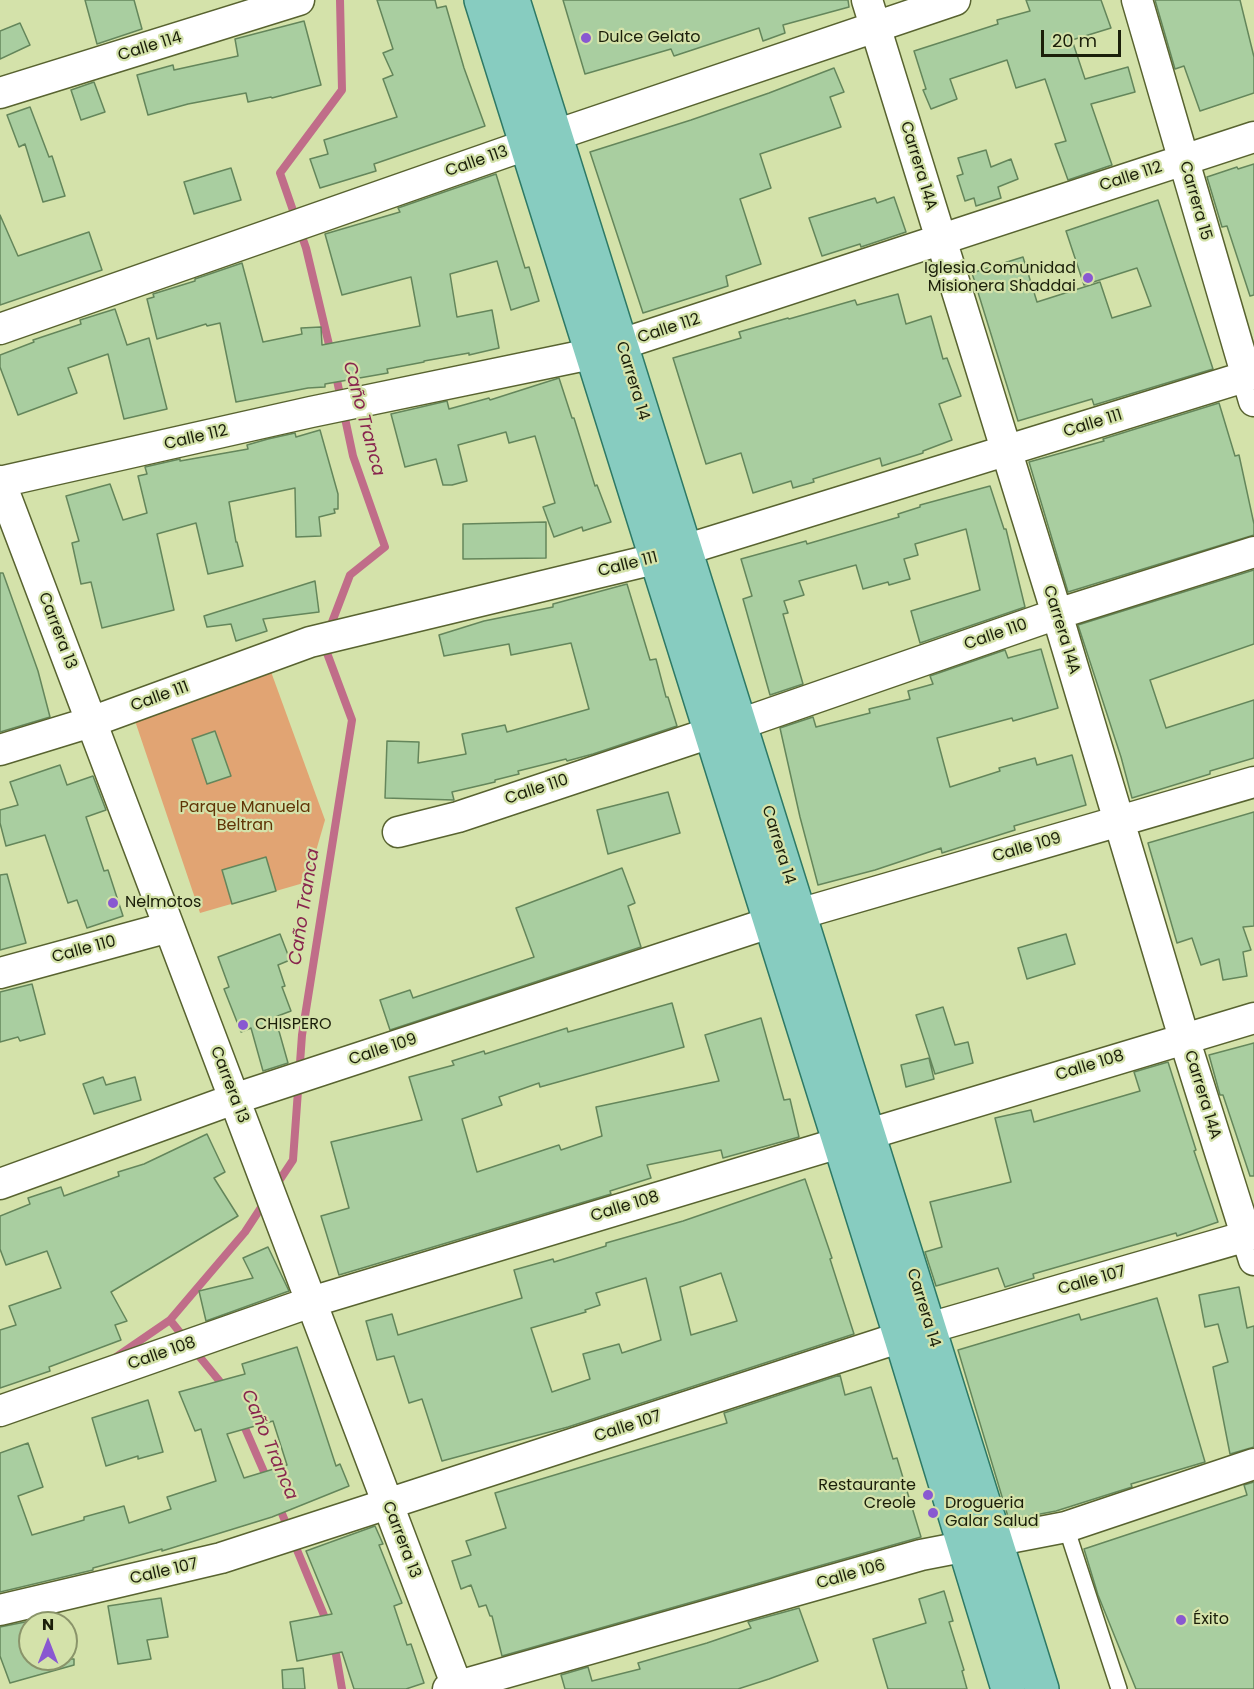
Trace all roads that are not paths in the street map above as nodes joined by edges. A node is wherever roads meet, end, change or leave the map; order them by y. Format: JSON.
{"nodes":[{"id":1,"x":299,"y":0,"type":"edge"},
{"id":2,"x":481,"y":0,"type":"edge"},
{"id":3,"x":513,"y":0,"type":"edge"},
{"id":4,"x":955,"y":0,"type":"edge"},
{"id":5,"x":1137,"y":0,"type":"edge"},
{"id":6,"x":871,"y":14,"type":"edge"},
{"id":7,"x":0,"y":93,"type":"edge"},
{"id":8,"x":1254,"y":137,"type":"edge"},
{"id":9,"x":541,"y":140,"type":"junction"},
{"id":10,"x":1184,"y":160,"type":"junction"},
{"id":11,"x":941,"y":240,"type":"junction"},
{"id":12,"x":0,"y":329,"type":"edge"},
{"id":13,"x":606,"y":350,"type":"junction"},
{"id":14,"x":1252,"y":384,"type":"edge"},
{"id":15,"x":1006,"y":451,"type":"junction"},
{"id":16,"x":0,"y":482,"type":"edge"},
{"id":17,"x":1254,"y":552,"type":"edge"},
{"id":18,"x":670,"y":554,"type":"junction"},
{"id":19,"x":1057,"y":614,"type":"junction"},
{"id":20,"x":91,"y":722,"type":"junction"},
{"id":21,"x":725,"y":728,"type":"junction"},
{"id":22,"x":0,"y":750,"type":"edge"},
{"id":23,"x":1254,"y":782,"type":"edge"},
{"id":24,"x":1119,"y":821,"type":"junction"},
{"id":25,"x":398,"y":832,"type":"dead end"},
{"id":26,"x":784,"y":919,"type":"junction"},
{"id":27,"x":168,"y":927,"type":"junction"},
{"id":28,"x":0,"y":973,"type":"edge"},
{"id":29,"x":1254,"y":1017,"type":"edge"},
{"id":30,"x":1184,"y":1038,"type":"junction"},
{"id":31,"x":234,"y":1099,"type":"junction"},
{"id":32,"x":853,"y":1138,"type":"junction"},
{"id":33,"x":0,"y":1184,"type":"edge"},
{"id":34,"x":1251,"y":1243,"type":"edge"},
{"id":35,"x":311,"y":1302,"type":"junction"},
{"id":36,"x":915,"y":1333,"type":"junction"},
{"id":37,"x":0,"y":1411,"type":"edge"},
{"id":38,"x":1254,"y":1464,"type":"edge"},
{"id":39,"x":388,"y":1504,"type":"junction"},
{"id":40,"x":1066,"y":1527,"type":"junction"},
{"id":41,"x":996,"y":1541,"type":"junction"},
{"id":42,"x":963,"y":1547,"type":"junction"},
{"id":43,"x":0,"y":1610,"type":"edge"},
{"id":44,"x":454,"y":1688,"type":"edge"},
{"id":45,"x":1008,"y":1689,"type":"edge"},
{"id":46,"x":1042,"y":1689,"type":"edge"},
{"id":47,"x":1119,"y":1689,"type":"edge"}],
"edges":[{"from":1,"to":7,"type":"street","name":"Calle 114"},
{"from":2,"to":9,"type":"main road","name":"Carrera 14"},
{"from":3,"to":9,"type":"main road","name":"Carrera 14"},
{"from":4,"to":6,"type":"street","name":"Calle 113"},
{"from":5,"to":10,"type":"street","name":"Carrera 15"},
{"from":6,"to":9,"type":"street","name":"Calle 113"},
{"from":6,"to":11,"type":"street","name":"Carrera 14A"},
{"from":8,"to":10,"type":"street","name":"Calle 112"},
{"from":9,"to":12,"type":"street","name":"Calle 113"},
{"from":9,"to":13,"type":"main road","name":"Carrera 14"},
{"from":10,"to":11,"type":"street","name":"Calle 112"},
{"from":10,"to":14,"type":"street","name":"Carrera 15"},
{"from":11,"to":13,"type":"street","name":"Calle 112"},
{"from":11,"to":15,"type":"street","name":"Carrera 14A"},
{"from":13,"to":16,"type":"street","name":"Calle 112"},
{"from":13,"to":18,"type":"main road","name":"Carrera 14"},
{"from":14,"to":15,"type":"street","name":"Calle 111"},
{"from":15,"to":18,"type":"street","name":"Calle 111"},
{"from":15,"to":19,"type":"street","name":"Carrera 14A"},
{"from":16,"to":20,"type":"street","name":"Carrera 13"},
{"from":17,"to":19,"type":"street","name":"Calle 110"},
{"from":18,"to":20,"type":"street","name":"Calle 111"},
{"from":18,"to":21,"type":"main road","name":"Carrera 14"},
{"from":19,"to":21,"type":"street","name":"Calle 110"},
{"from":19,"to":24,"type":"street","name":"Carrera 14A"},
{"from":20,"to":22,"type":"street","name":"Calle 111"},
{"from":20,"to":27,"type":"street","name":"Carrera 13"},
{"from":21,"to":25,"type":"street","name":"Calle 110"},
{"from":21,"to":26,"type":"main road","name":"Carrera 14"},
{"from":23,"to":24,"type":"street","name":"Calle 109"},
{"from":24,"to":26,"type":"street","name":"Calle 109"},
{"from":24,"to":30,"type":"street","name":"Carrera 14A"},
{"from":26,"to":31,"type":"street","name":"Calle 109"},
{"from":26,"to":32,"type":"main road","name":"Carrera 14"},
{"from":27,"to":28,"type":"street","name":"Calle 110"},
{"from":27,"to":31,"type":"street","name":"Carrera 13"},
{"from":29,"to":30,"type":"street","name":"Calle 108"},
{"from":30,"to":32,"type":"street","name":"Calle 108"},
{"from":30,"to":34,"type":"street","name":"Carrera 14A"},
{"from":31,"to":33,"type":"street","name":"Calle 109"},
{"from":31,"to":35,"type":"street","name":"Carrera 13"},
{"from":32,"to":35,"type":"street","name":"Calle 108"},
{"from":32,"to":36,"type":"main road","name":"Carrera 14"},
{"from":34,"to":36,"type":"street","name":"Calle 107"},
{"from":35,"to":37,"type":"street","name":"Calle 108"},
{"from":35,"to":39,"type":"street","name":"Carrera 13"},
{"from":36,"to":39,"type":"street","name":"Calle 107"},
{"from":36,"to":41,"type":"main road","name":"Carrera 14"},
{"from":36,"to":42,"type":"main road","name":"Carrera 14"},
{"from":38,"to":40,"type":"street","name":"Calle 106"},
{"from":39,"to":43,"type":"street","name":"Calle 107"},
{"from":39,"to":44,"type":"street","name":"Carrera 13"},
{"from":40,"to":41,"type":"street","name":"Calle 106"},
{"from":40,"to":47,"type":"lane"},
{"from":41,"to":42,"type":"street","name":"Calle 106"},
{"from":41,"to":46,"type":"main road","name":"Carrera 14"},
{"from":42,"to":44,"type":"street","name":"Calle 106"},
{"from":42,"to":45,"type":"main road","name":"Carrera 14"}]}
